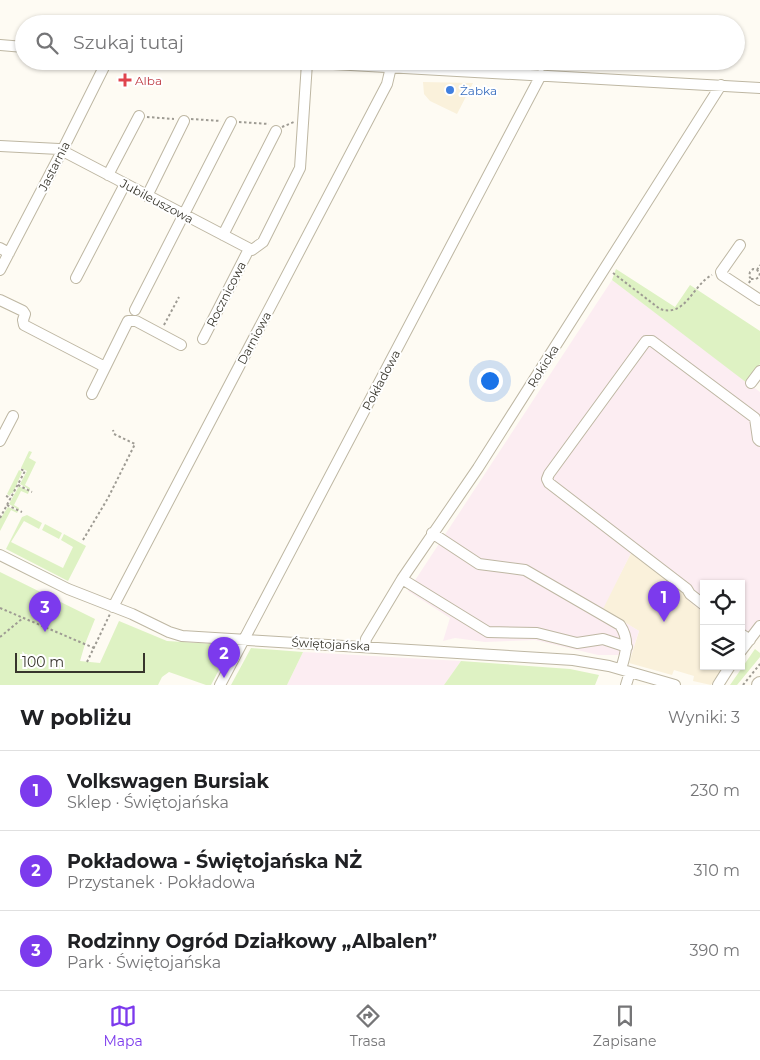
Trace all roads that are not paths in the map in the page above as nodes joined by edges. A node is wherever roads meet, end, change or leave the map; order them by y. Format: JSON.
{"nodes":[{"id":1,"x":0,"y":45,"type":"edge"},
{"id":2,"x":15,"y":46,"type":"edge"},
{"id":3,"x":102,"y":70,"type":"edge"},
{"id":4,"x":307,"y":70,"type":"edge"},
{"id":5,"x":390,"y":70,"type":"edge"},
{"id":6,"x":447,"y":70,"type":"edge"},
{"id":7,"x":541,"y":75,"type":"junction"},
{"id":8,"x":721,"y":85,"type":"junction"},
{"id":9,"x":760,"y":88,"type":"edge"},
{"id":10,"x":139,"y":116,"type":"road end"},
{"id":11,"x":184,"y":121,"type":"road end"},
{"id":12,"x":231,"y":122,"type":"road end"},
{"id":13,"x":280,"y":129,"type":"road end"},
{"id":14,"x":0,"y":146,"type":"edge"},
{"id":15,"x":62,"y":151,"type":"junction"},
{"id":16,"x":108,"y":175,"type":"junction"},
{"id":17,"x":125,"y":184,"type":"junction"},
{"id":18,"x":147,"y":196,"type":"junction"},
{"id":19,"x":184,"y":215,"type":"junction"},
{"id":20,"x":223,"y":235,"type":"junction"},
{"id":21,"x":740,"y":245,"type":"dead end"},
{"id":22,"x":5,"y":250,"type":"edge"},
{"id":23,"x":251,"y":250,"type":"junction"},
{"id":24,"x":0,"y":270,"type":"edge"},
{"id":25,"x":76,"y":278,"type":"dead end"},
{"id":26,"x":0,"y":300,"type":"edge"},
{"id":27,"x":760,"y":300,"type":"edge"},
{"id":28,"x":135,"y":310,"type":"dead end"},
{"id":29,"x":203,"y":339,"type":"dead end"},
{"id":30,"x":181,"y":345,"type":"dead end"},
{"id":31,"x":105,"y":367,"type":"junction"},
{"id":32,"x":760,"y":371,"type":"edge"},
{"id":33,"x":751,"y":383,"type":"dead end"},
{"id":34,"x":92,"y":394,"type":"dead end"},
{"id":35,"x":13,"y":416,"type":"dead end"},
{"id":36,"x":0,"y":441,"type":"edge"},
{"id":37,"x":760,"y":441,"type":"edge"},
{"id":38,"x":432,"y":533,"type":"junction"},
{"id":39,"x":0,"y":555,"type":"edge"},
{"id":40,"x":402,"y":579,"type":"junction"},
{"id":41,"x":700,"y":602,"type":"edge"},
{"id":42,"x":113,"y":607,"type":"junction"},
{"id":43,"x":760,"y":626,"type":"edge"},
{"id":44,"x":745,"y":637,"type":"edge"},
{"id":45,"x":244,"y":640,"type":"junction"},
{"id":46,"x":365,"y":646,"type":"junction"},
{"id":47,"x":627,"y":647,"type":"junction"},
{"id":48,"x":626,"y":670,"type":"junction"},
{"id":49,"x":727,"y":670,"type":"edge"},
{"id":50,"x":220,"y":685,"type":"edge"},
{"id":51,"x":626,"y":685,"type":"edge"},
{"id":52,"x":676,"y":685,"type":"edge"},
{"id":53,"x":718,"y":685,"type":"edge"}],
"edges":[{"from":1,"to":2,"type":"street"},
{"from":3,"to":15,"type":"street","name":"Jastarnia"},
{"from":4,"to":23,"type":"street","name":"Rocznicowa"},
{"from":5,"to":42,"type":"street","name":"Darniowa"},
{"from":6,"to":7,"type":"street"},
{"from":7,"to":8,"type":"street"},
{"from":7,"to":45,"type":"street","name":"Pokładowa"},
{"from":8,"to":9,"type":"street"},
{"from":8,"to":38,"type":"street","name":"Rokicka"},
{"from":10,"to":16,"type":"street"},
{"from":11,"to":18,"type":"street"},
{"from":12,"to":19,"type":"street"},
{"from":13,"to":20,"type":"street"},
{"from":14,"to":15,"type":"street","name":"Jubileuszowa"},
{"from":15,"to":16,"type":"street","name":"Jubileuszowa"},
{"from":15,"to":22,"type":"street","name":"Jastarnia"},
{"from":16,"to":17,"type":"street","name":"Jubileuszowa"},
{"from":17,"to":18,"type":"street","name":"Jubileuszowa"},
{"from":17,"to":25,"type":"street"},
{"from":18,"to":19,"type":"street","name":"Jubileuszowa"},
{"from":19,"to":20,"type":"street","name":"Jubileuszowa"},
{"from":19,"to":28,"type":"street"},
{"from":20,"to":23,"type":"street","name":"Jubileuszowa"},
{"from":21,"to":27,"type":"street"},
{"from":22,"to":24,"type":"street","name":"Jastarnia"},
{"from":23,"to":29,"type":"street","name":"Rocznicowa"},
{"from":26,"to":31,"type":"street"},
{"from":30,"to":31,"type":"street"},
{"from":31,"to":34,"type":"street"},
{"from":32,"to":33,"type":"street"},
{"from":35,"to":36,"type":"street"},
{"from":37,"to":41,"type":"street"},
{"from":38,"to":40,"type":"street","name":"Rokicka"},
{"from":38,"to":47,"type":"street"},
{"from":39,"to":42,"type":"street","name":"Świętojańska"},
{"from":40,"to":46,"type":"street","name":"Rokicka"},
{"from":40,"to":47,"type":"street"},
{"from":42,"to":45,"type":"street","name":"Świętojańska"},
{"from":43,"to":44,"type":"street"},
{"from":45,"to":46,"type":"street","name":"Świętojańska"},
{"from":45,"to":50,"type":"street","name":"Pokładowa"},
{"from":46,"to":48,"type":"street","name":"Świętojańska"},
{"from":47,"to":48,"type":"street"},
{"from":48,"to":51,"type":"street"},
{"from":48,"to":52,"type":"street","name":"Świętojańska"},
{"from":49,"to":53,"type":"street"}]}
